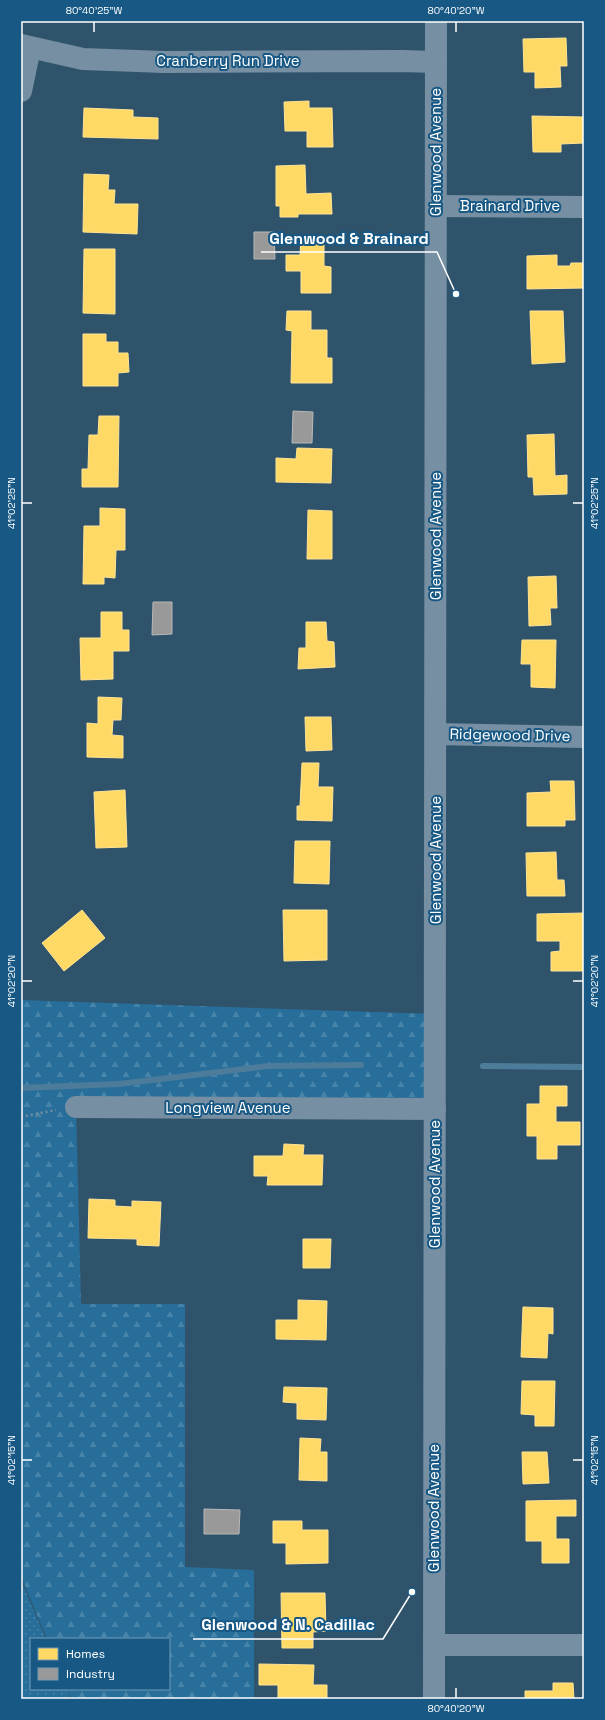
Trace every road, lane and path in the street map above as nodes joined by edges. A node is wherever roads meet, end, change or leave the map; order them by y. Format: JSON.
{"nodes":[{"id":1,"x":436,"y":21,"type":"edge"},
{"id":2,"x":26,"y":47,"type":"edge"},
{"id":3,"x":436,"y":62,"type":"junction"},
{"id":4,"x":21,"y":91,"type":"edge"},
{"id":5,"x":436,"y":206,"type":"junction"},
{"id":6,"x":584,"y":207,"type":"edge"},
{"id":7,"x":436,"y":734,"type":"junction"},
{"id":8,"x":584,"y":737,"type":"edge"},
{"id":9,"x":76,"y":1107,"type":"joint"},
{"id":10,"x":435,"y":1109,"type":"junction"},
{"id":11,"x":21,"y":1117,"type":"edge"},
{"id":12,"x":435,"y":1645,"type":"junction"},
{"id":13,"x":584,"y":1645,"type":"edge"},
{"id":14,"x":434,"y":1699,"type":"edge"}],
"edges":[{"from":1,"to":3,"type":"street","name":"Glenwood Avenue"},
{"from":2,"to":3,"type":"street","name":"Cranberry Run Drive"},
{"from":2,"to":4,"type":"street"},
{"from":3,"to":5,"type":"street","name":"Glenwood Avenue"},
{"from":5,"to":6,"type":"street","name":"Brainard Drive"},
{"from":5,"to":7,"type":"street","name":"Glenwood Avenue"},
{"from":7,"to":8,"type":"street","name":"Ridgewood Drive"},
{"from":7,"to":10,"type":"street","name":"Glenwood Avenue"},
{"from":9,"to":10,"type":"street","name":"Longview Avenue"},
{"from":9,"to":11,"type":"path"},
{"from":10,"to":12,"type":"street","name":"Glenwood Avenue"},
{"from":12,"to":13,"type":"street"},
{"from":12,"to":14,"type":"street","name":"Glenwood Avenue"}]}
